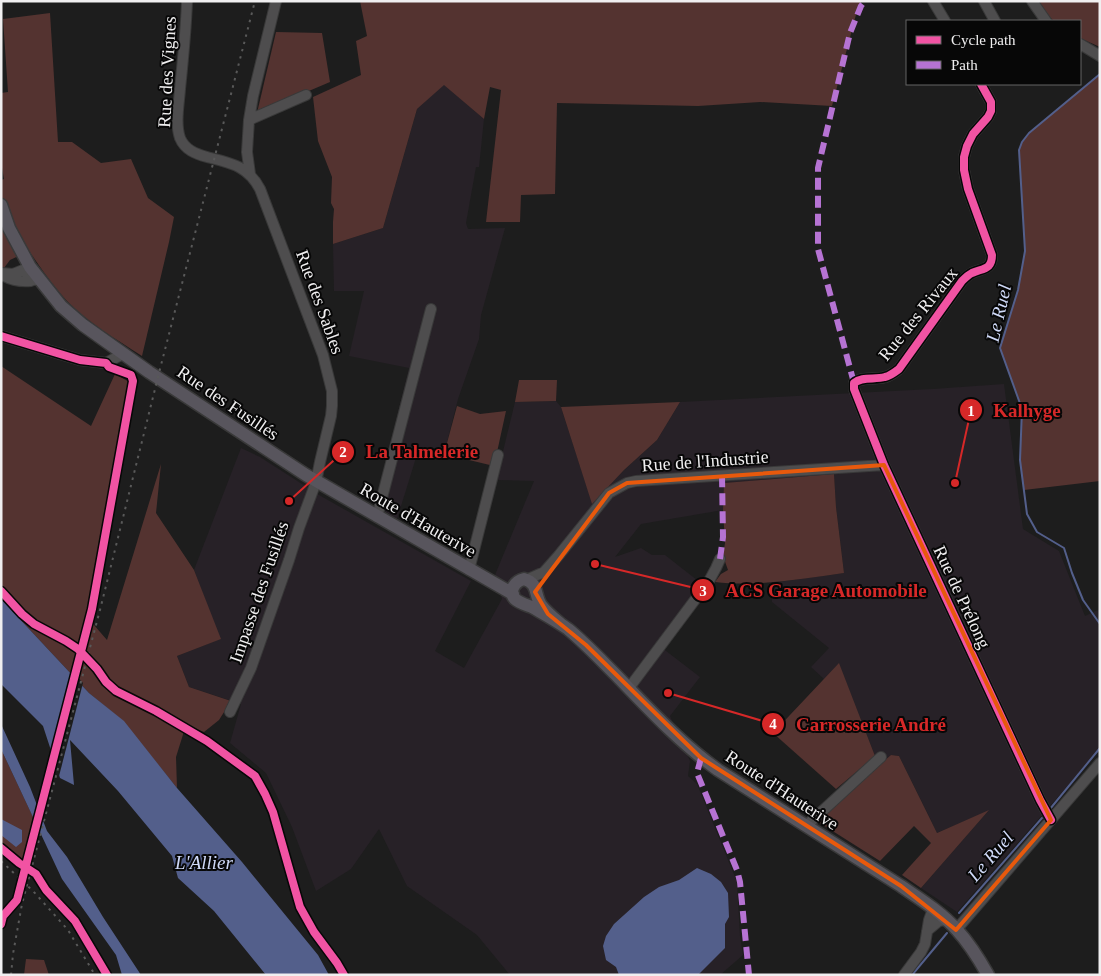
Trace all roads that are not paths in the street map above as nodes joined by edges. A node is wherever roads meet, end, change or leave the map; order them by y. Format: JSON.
{"nodes":[{"id":1,"x":187,"y":1,"type":"edge"},
{"id":2,"x":276,"y":1,"type":"edge"},
{"id":3,"x":933,"y":1,"type":"edge"},
{"id":4,"x":984,"y":1,"type":"edge"},
{"id":5,"x":1032,"y":1,"type":"edge"},
{"id":6,"x":944,"y":20,"type":"edge"},
{"id":7,"x":995,"y":20,"type":"edge"},
{"id":8,"x":1045,"y":20,"type":"edge"},
{"id":9,"x":1081,"y":45,"type":"edge"},
{"id":10,"x":1100,"y":56,"type":"edge"},
{"id":11,"x":982,"y":85,"type":"edge"},
{"id":12,"x":306,"y":95,"type":"dead end"},
{"id":13,"x":249,"y":120,"type":"junction"},
{"id":14,"x":247,"y":152,"type":"junction"},
{"id":15,"x":238,"y":165,"type":"junction"},
{"id":16,"x":250,"y":174,"type":"junction"},
{"id":17,"x":1,"y":205,"type":"edge"},
{"id":18,"x":1,"y":222,"type":"edge"},
{"id":19,"x":1,"y":273,"type":"edge"},
{"id":20,"x":29,"y":274,"type":"junction"},
{"id":21,"x":431,"y":309,"type":"dead end"},
{"id":22,"x":1,"y":336,"type":"edge"},
{"id":23,"x":121,"y":353,"type":"junction"},
{"id":24,"x":854,"y":383,"type":"joint"},
{"id":25,"x":498,"y":455,"type":"dead end"},
{"id":26,"x":884,"y":465,"type":"junction"},
{"id":27,"x":311,"y":478,"type":"junction"},
{"id":28,"x":377,"y":517,"type":"junction"},
{"id":29,"x":720,"y":559,"type":"dead end"},
{"id":30,"x":473,"y":572,"type":"junction"},
{"id":31,"x":524,"y":590,"type":"junction"},
{"id":32,"x":629,"y":688,"type":"junction"},
{"id":33,"x":230,"y":712,"type":"dead end"},
{"id":34,"x":881,"y":757,"type":"dead end"},
{"id":35,"x":1100,"y":763,"type":"edge"},
{"id":36,"x":1051,"y":820,"type":"junction"},
{"id":37,"x":806,"y":826,"type":"junction"},
{"id":38,"x":933,"y":909,"type":"junction"},
{"id":39,"x":945,"y":920,"type":"junction"},
{"id":40,"x":956,"y":930,"type":"junction"},
{"id":41,"x":928,"y":931,"type":"junction"},
{"id":42,"x":904,"y":975,"type":"edge"},
{"id":43,"x":988,"y":975,"type":"edge"}],
"edges":[{"from":1,"to":15,"type":"street","name":"Rue des Vignes"},
{"from":2,"to":13,"type":"street"},
{"from":3,"to":6,"type":"street"},
{"from":4,"to":7,"type":"street"},
{"from":5,"to":8,"type":"street"},
{"from":9,"to":10,"type":"street"},
{"from":11,"to":24,"type":"street","name":"Rue des Rivaux"},
{"from":12,"to":13,"type":"street"},
{"from":13,"to":14,"type":"street"},
{"from":14,"to":15,"type":"street"},
{"from":14,"to":16,"type":"street"},
{"from":15,"to":16,"type":"street","name":"Rue des Sables"},
{"from":16,"to":27,"type":"street","name":"Rue des Sables"},
{"from":17,"to":20,"type":"main road","name":"Rue des Fusillés"},
{"from":18,"to":20,"type":"main road"},
{"from":19,"to":20,"type":"street"},
{"from":20,"to":23,"type":"main road","name":"Rue des Fusillés"},
{"from":20,"to":23,"type":"main road","name":"Rue des Fusillés"},
{"from":21,"to":28,"type":"street"},
{"from":22,"to":23,"type":"street"},
{"from":23,"to":27,"type":"main road","name":"Rue des Fusillés"},
{"from":24,"to":26,"type":"street","name":"Rue de Prélong"},
{"from":25,"to":30,"type":"street"},
{"from":26,"to":31,"type":"street","name":"Rue de l'Industrie"},
{"from":26,"to":36,"type":"street","name":"Rue de Prélong"},
{"from":27,"to":28,"type":"main road","name":"Route d'Hauterive"},
{"from":27,"to":33,"type":"street","name":"Impasse des Fusillés"},
{"from":28,"to":30,"type":"main road","name":"Route d'Hauterive"},
{"from":29,"to":32,"type":"street"},
{"from":30,"to":31,"type":"main road","name":"Route d'Hauterive"},
{"from":31,"to":32,"type":"main road","name":"Route d'Hauterive"},
{"from":32,"to":37,"type":"main road","name":"Route d'Hauterive"},
{"from":34,"to":37,"type":"street"},
{"from":35,"to":36,"type":"street"},
{"from":36,"to":40,"type":"street"},
{"from":37,"to":38,"type":"main road","name":"Route d'Hauterive"},
{"from":38,"to":39,"type":"main road","name":"Route d'Hauterive"},
{"from":38,"to":41,"type":"street"},
{"from":39,"to":40,"type":"main road","name":"Route d'Hauterive"},
{"from":39,"to":41,"type":"street"},
{"from":40,"to":43,"type":"main road","name":"Route d'Hauterive"},
{"from":41,"to":42,"type":"street"}]}
